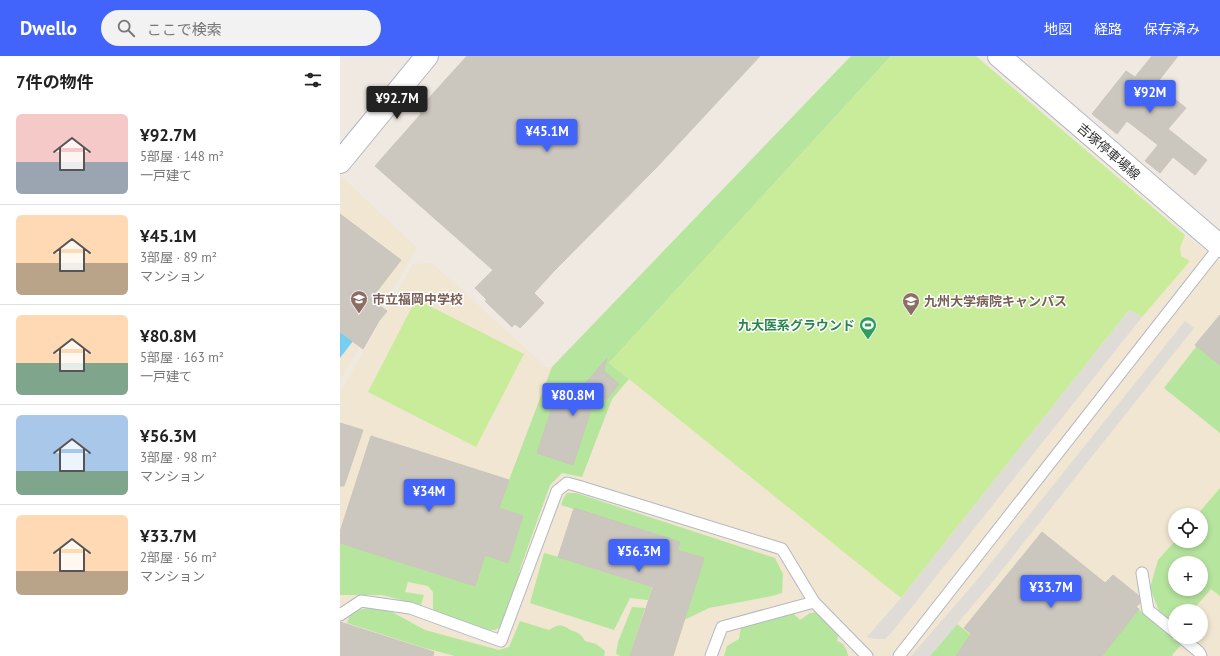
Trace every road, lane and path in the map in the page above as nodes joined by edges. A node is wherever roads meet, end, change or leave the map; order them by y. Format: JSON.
{"nodes":[{"id":1,"x":427,"y":56,"type":"edge"},
{"id":2,"x":999,"y":56,"type":"edge"},
{"id":3,"x":340,"y":162,"type":"edge"},
{"id":4,"x":1220,"y":246,"type":"edge"},
{"id":5,"x":1142,"y":573,"type":"dead end"},
{"id":6,"x":814,"y":602,"type":"junction"},
{"id":7,"x":340,"y":615,"type":"edge"},
{"id":8,"x":1168,"y":626,"type":"edge"},
{"id":9,"x":1189,"y":644,"type":"edge"},
{"id":10,"x":711,"y":656,"type":"edge"},
{"id":11,"x":867,"y":656,"type":"edge"},
{"id":12,"x":899,"y":656,"type":"edge"},
{"id":13,"x":1201,"y":656,"type":"edge"}],
"edges":[{"from":1,"to":3,"type":"main road"},
{"from":2,"to":4,"type":"main road","name":"吉塚停車場線"},
{"from":4,"to":12,"type":"lane"},
{"from":5,"to":8,"type":"lane"},
{"from":6,"to":7,"type":"lane"},
{"from":6,"to":10,"type":"lane"},
{"from":6,"to":11,"type":"lane"},
{"from":9,"to":13,"type":"lane"}]}
